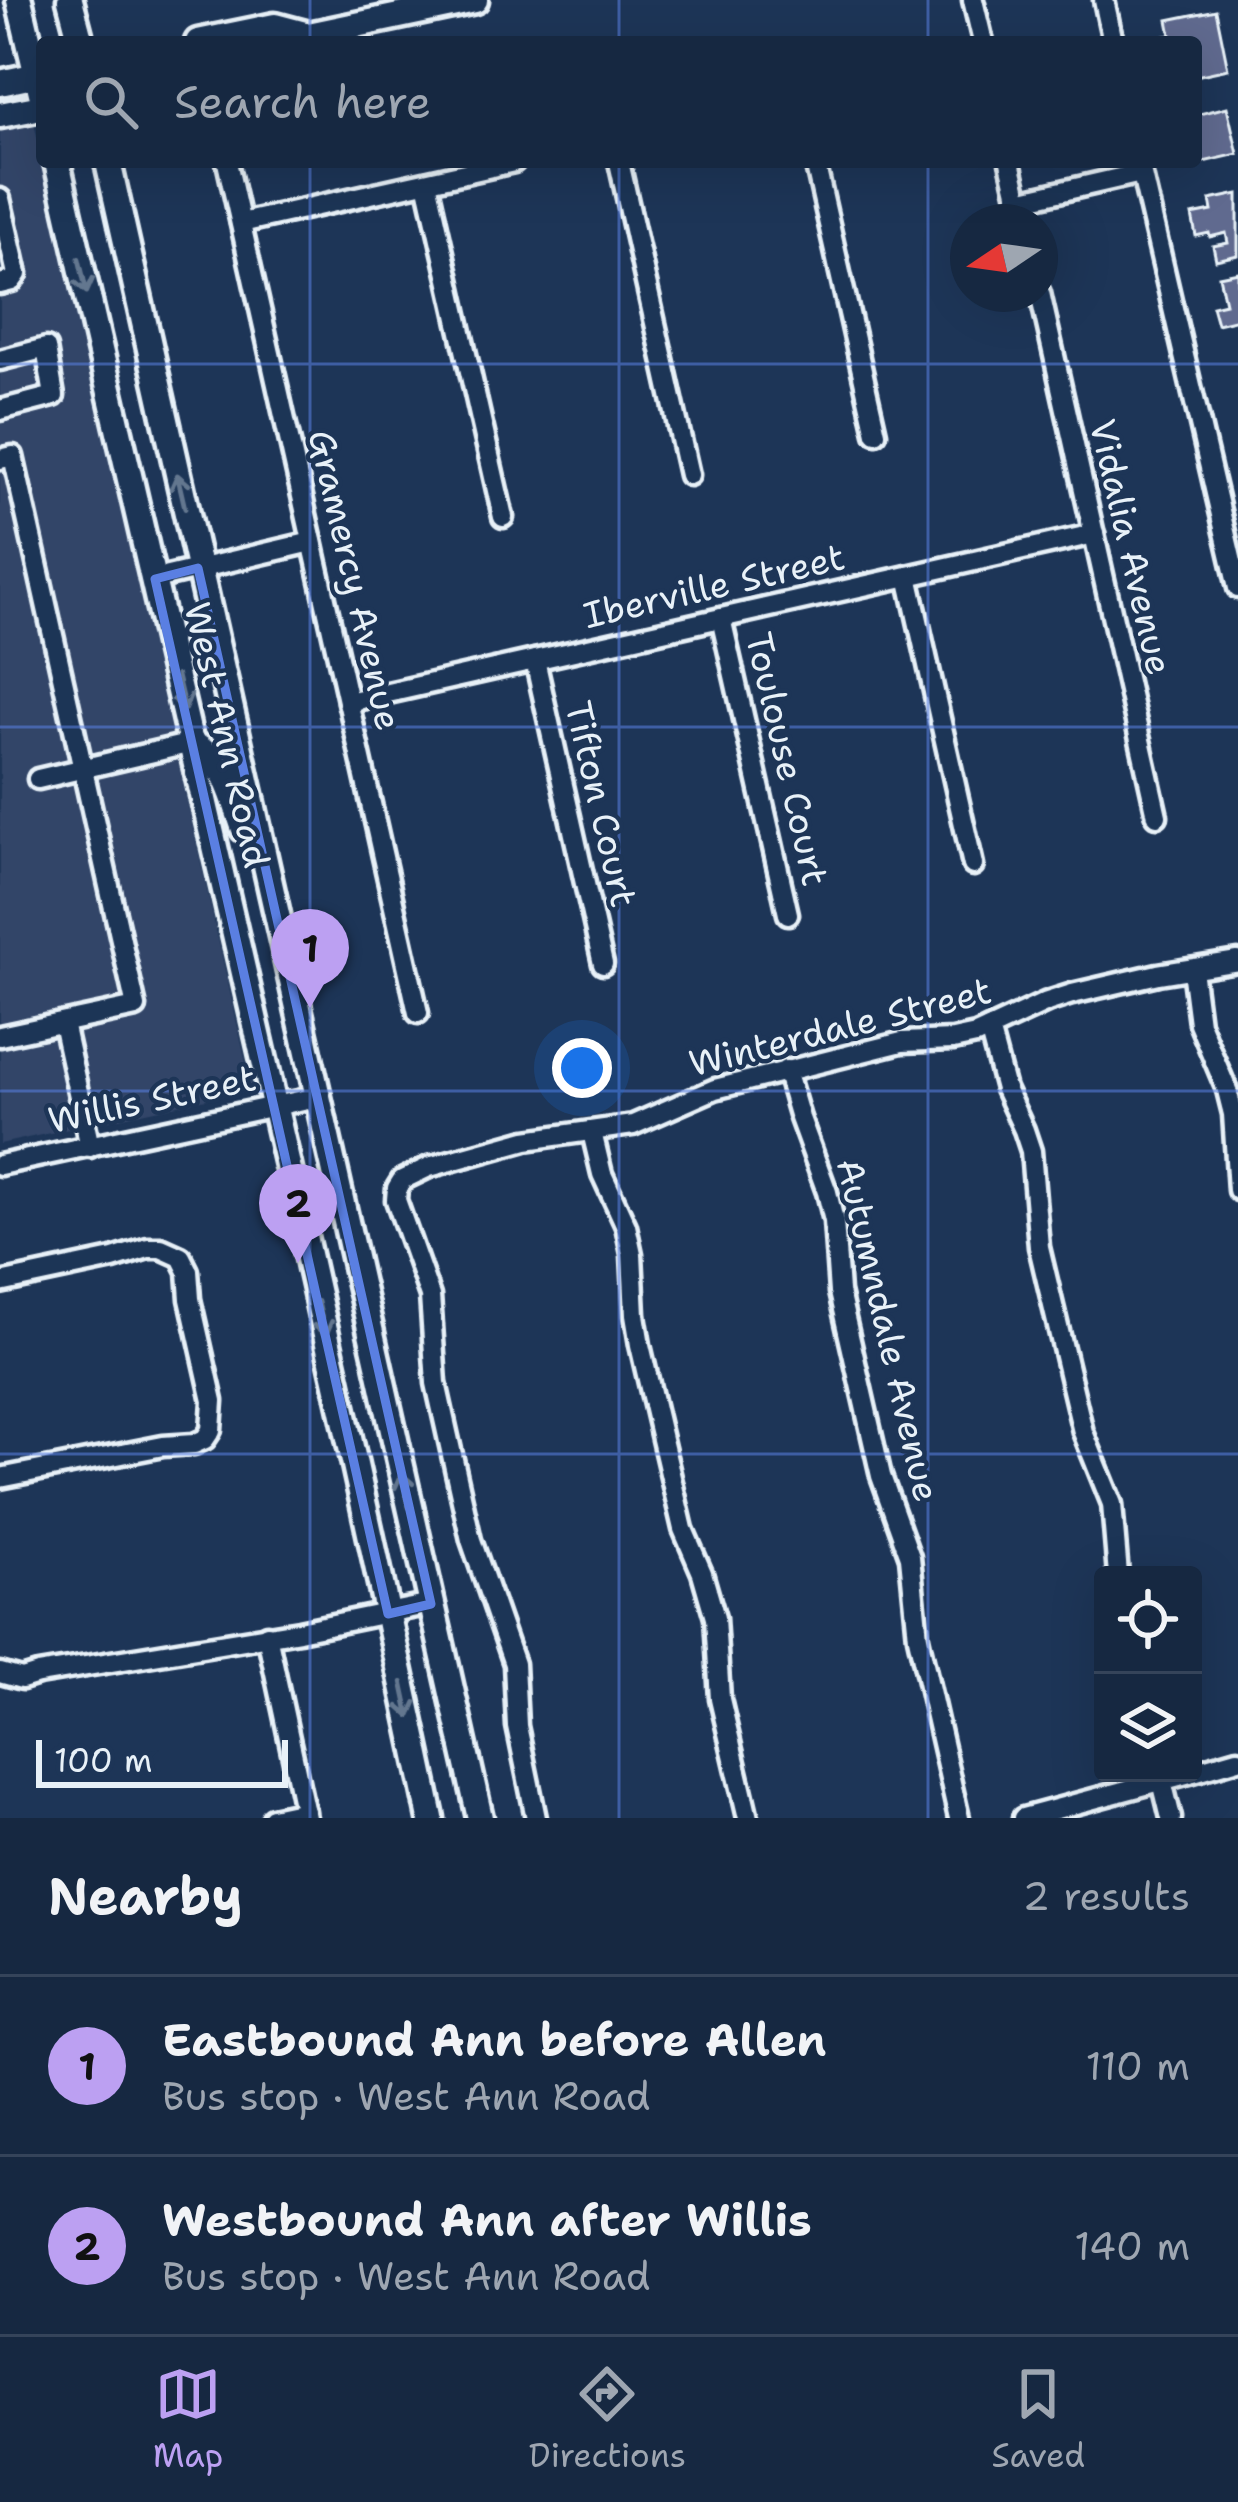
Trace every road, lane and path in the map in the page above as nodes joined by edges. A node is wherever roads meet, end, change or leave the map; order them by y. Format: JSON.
{"nodes":[{"id":1,"x":19,"y":0,"type":"edge"},
{"id":2,"x":70,"y":0,"type":"edge"},
{"id":3,"x":475,"y":0,"type":"edge"},
{"id":4,"x":973,"y":0,"type":"edge"},
{"id":5,"x":1104,"y":0,"type":"edge"},
{"id":6,"x":375,"y":10,"type":"edge"},
{"id":7,"x":79,"y":36,"type":"edge"},
{"id":8,"x":226,"y":36,"type":"edge"},
{"id":9,"x":299,"y":36,"type":"edge"},
{"id":10,"x":309,"y":36,"type":"edge"},
{"id":11,"x":982,"y":36,"type":"edge"},
{"id":12,"x":1112,"y":36,"type":"edge"},
{"id":13,"x":36,"y":66,"type":"edge"},
{"id":14,"x":0,"y":82,"type":"edge"},
{"id":15,"x":36,"y":82,"type":"edge"},
{"id":16,"x":36,"y":107,"type":"edge"},
{"id":17,"x":0,"y":115,"type":"edge"},
{"id":18,"x":58,"y":168,"type":"edge"},
{"id":19,"x":109,"y":168,"type":"edge"},
{"id":20,"x":228,"y":168,"type":"edge"},
{"id":21,"x":488,"y":168,"type":"edge"},
{"id":22,"x":620,"y":168,"type":"edge"},
{"id":23,"x":815,"y":168,"type":"edge"},
{"id":24,"x":1011,"y":168,"type":"edge"},
{"id":25,"x":1136,"y":168,"type":"edge"},
{"id":26,"x":1140,"y":168,"type":"edge"},
{"id":27,"x":427,"y":182,"type":"junction"},
{"id":28,"x":0,"y":199,"type":"edge"},
{"id":29,"x":1019,"y":201,"type":"junction"},
{"id":30,"x":1020,"y":204,"type":"edge"},
{"id":31,"x":241,"y":224,"type":"junction"},
{"id":32,"x":0,"y":284,"type":"edge"},
{"id":33,"x":1044,"y":312,"type":"edge"},
{"id":34,"x":0,"y":360,"type":"edge"},
{"id":35,"x":0,"y":410,"type":"edge"},
{"id":36,"x":876,"y":433,"type":"dead end"},
{"id":37,"x":0,"y":460,"type":"edge"},
{"id":38,"x":689,"y":475,"type":"dead end"},
{"id":39,"x":502,"y":517,"type":"dead end"},
{"id":40,"x":1094,"y":534,"type":"junction"},
{"id":41,"x":312,"y":542,"type":"junction"},
{"id":42,"x":199,"y":568,"type":"junction"},
{"id":43,"x":908,"y":576,"type":"junction"},
{"id":44,"x":154,"y":579,"type":"junction"},
{"id":45,"x":1238,"y":588,"type":"edge"},
{"id":46,"x":721,"y":618,"type":"junction"},
{"id":47,"x":535,"y":660,"type":"junction"},
{"id":48,"x":348,"y":701,"type":"junction"},
{"id":49,"x":192,"y":743,"type":"junction"},
{"id":50,"x":83,"y":769,"type":"junction"},
{"id":51,"x":38,"y":779,"type":"dead end"},
{"id":52,"x":1157,"y":816,"type":"dead end"},
{"id":53,"x":973,"y":865,"type":"dead end"},
{"id":54,"x":788,"y":914,"type":"dead end"},
{"id":55,"x":277,"y":915,"type":"junction"},
{"id":56,"x":1238,"y":961,"type":"edge"},
{"id":57,"x":603,"y":964,"type":"dead end"},
{"id":58,"x":1192,"y":968,"type":"junction"},
{"id":59,"x":418,"y":1013,"type":"dead end"},
{"id":60,"x":63,"y":1023,"type":"junction"},
{"id":61,"x":989,"y":1029,"type":"junction"},
{"id":62,"x":0,"y":1036,"type":"edge"},
{"id":63,"x":786,"y":1070,"type":"junction"},
{"id":64,"x":317,"y":1097,"type":"junction"},
{"id":65,"x":274,"y":1106,"type":"junction"},
{"id":66,"x":592,"y":1132,"type":"junction"},
{"id":67,"x":90,"y":1147,"type":"junction"},
{"id":68,"x":0,"y":1165,"type":"edge"},
{"id":69,"x":1238,"y":1190,"type":"edge"},
{"id":70,"x":0,"y":1283,"type":"edge"},
{"id":71,"x":0,"y":1478,"type":"edge"},
{"id":72,"x":1117,"y":1566,"type":"edge"},
{"id":73,"x":431,"y":1604,"type":"junction"},
{"id":74,"x":388,"y":1614,"type":"junction"},
{"id":75,"x":268,"y":1635,"type":"junction"},
{"id":76,"x":0,"y":1673,"type":"edge"},
{"id":77,"x":1238,"y":1760,"type":"edge"},
{"id":78,"x":1202,"y":1770,"type":"edge"},
{"id":79,"x":1144,"y":1782,"type":"edge"},
{"id":80,"x":1162,"y":1782,"type":"edge"},
{"id":81,"x":306,"y":1815,"type":"edge"},
{"id":82,"x":272,"y":1818,"type":"edge"},
{"id":83,"x":430,"y":1818,"type":"edge"},
{"id":84,"x":480,"y":1818,"type":"edge"},
{"id":85,"x":536,"y":1818,"type":"edge"},
{"id":86,"x":748,"y":1818,"type":"edge"},
{"id":87,"x":959,"y":1818,"type":"edge"},
{"id":88,"x":1023,"y":1818,"type":"edge"},
{"id":89,"x":1171,"y":1818,"type":"edge"}],
"edges":[{"from":1,"to":13,"type":"main road"},
{"from":2,"to":7,"type":"main road"},
{"from":3,"to":6,"type":"main road"},
{"from":4,"to":11,"type":"street"},
{"from":5,"to":12,"type":"street"},
{"from":6,"to":10,"type":"main road"},
{"from":8,"to":9,"type":"main road"},
{"from":14,"to":15,"type":"main road"},
{"from":16,"to":17,"type":"main road"},
{"from":18,"to":44,"type":"main road","name":"West Ann Road","one_way":true},
{"from":42,"to":19,"type":"main road","name":"West Ann Road","one_way":true},
{"from":20,"to":31,"type":"street","name":"Gramercy Avenue"},
{"from":21,"to":27,"type":"street"},
{"from":22,"to":38,"type":"street"},
{"from":23,"to":36,"type":"street"},
{"from":24,"to":29,"type":"street"},
{"from":25,"to":29,"type":"street"},
{"from":26,"to":45,"type":"street"},
{"from":27,"to":31,"type":"street"},
{"from":27,"to":39,"type":"street"},
{"from":28,"to":32,"type":"street"},
{"from":29,"to":30,"type":"street"},
{"from":31,"to":41,"type":"street","name":"Gramercy Avenue"},
{"from":33,"to":40,"type":"street","name":"Vidalia Avenue"},
{"from":34,"to":35,"type":"street"},
{"from":37,"to":50,"type":"street"},
{"from":40,"to":43,"type":"street","name":"Iberville Street"},
{"from":40,"to":52,"type":"street","name":"Vidalia Avenue"},
{"from":41,"to":42,"type":"street"},
{"from":41,"to":48,"type":"street","name":"Gramercy Avenue"},
{"from":42,"to":44,"type":"street"},
{"from":42,"to":55,"type":"main road","name":"West Ann Road"},
{"from":43,"to":46,"type":"street","name":"Iberville Street"},
{"from":43,"to":53,"type":"street"},
{"from":44,"to":49,"type":"main road","name":"West Ann Road","one_way":true},
{"from":46,"to":47,"type":"street","name":"Iberville Street"},
{"from":46,"to":54,"type":"street","name":"Toulouse Court"},
{"from":47,"to":48,"type":"street","name":"Iberville Street"},
{"from":47,"to":57,"type":"street","name":"Tifton Court"},
{"from":48,"to":59,"type":"street","name":"Gramercy Avenue"},
{"from":49,"to":50,"type":"street"},
{"from":49,"to":55,"type":"main road"},
{"from":49,"to":65,"type":"main road","name":"West Ann Road"},
{"from":50,"to":51,"type":"street"},
{"from":50,"to":60,"type":"street"},
{"from":55,"to":64,"type":"main road","name":"West Ann Road"},
{"from":56,"to":58,"type":"street","name":"Winterdale Street"},
{"from":58,"to":61,"type":"street","name":"Winterdale Street"},
{"from":58,"to":69,"type":"street"},
{"from":60,"to":62,"type":"street"},
{"from":60,"to":67,"type":"street"},
{"from":61,"to":63,"type":"street","name":"Winterdale Street"},
{"from":61,"to":72,"type":"street"},
{"from":63,"to":66,"type":"street","name":"Winterdale Street"},
{"from":63,"to":87,"type":"street","name":"Autumndale Avenue"},
{"from":64,"to":65,"type":"street","name":"Willis Street"},
{"from":73,"to":64,"type":"main road","name":"West Ann Road","one_way":true},
{"from":65,"to":67,"type":"street","name":"Willis Street"},
{"from":65,"to":74,"type":"main road","name":"West Ann Road","one_way":true},
{"from":66,"to":85,"type":"street","name":"Winterdale Street"},
{"from":66,"to":86,"type":"street"},
{"from":67,"to":68,"type":"street","name":"Willis Street"},
{"from":70,"to":71,"type":"street"},
{"from":73,"to":74,"type":"street"},
{"from":73,"to":84,"type":"main road","name":"West Ann Road"},
{"from":74,"to":75,"type":"street"},
{"from":74,"to":83,"type":"main road","name":"West Ann Road","one_way":true},
{"from":75,"to":76,"type":"street"},
{"from":75,"to":81,"type":"street"},
{"from":77,"to":78,"type":"street"},
{"from":79,"to":88,"type":"street"},
{"from":80,"to":89,"type":"street"},
{"from":81,"to":82,"type":"street"}]}
